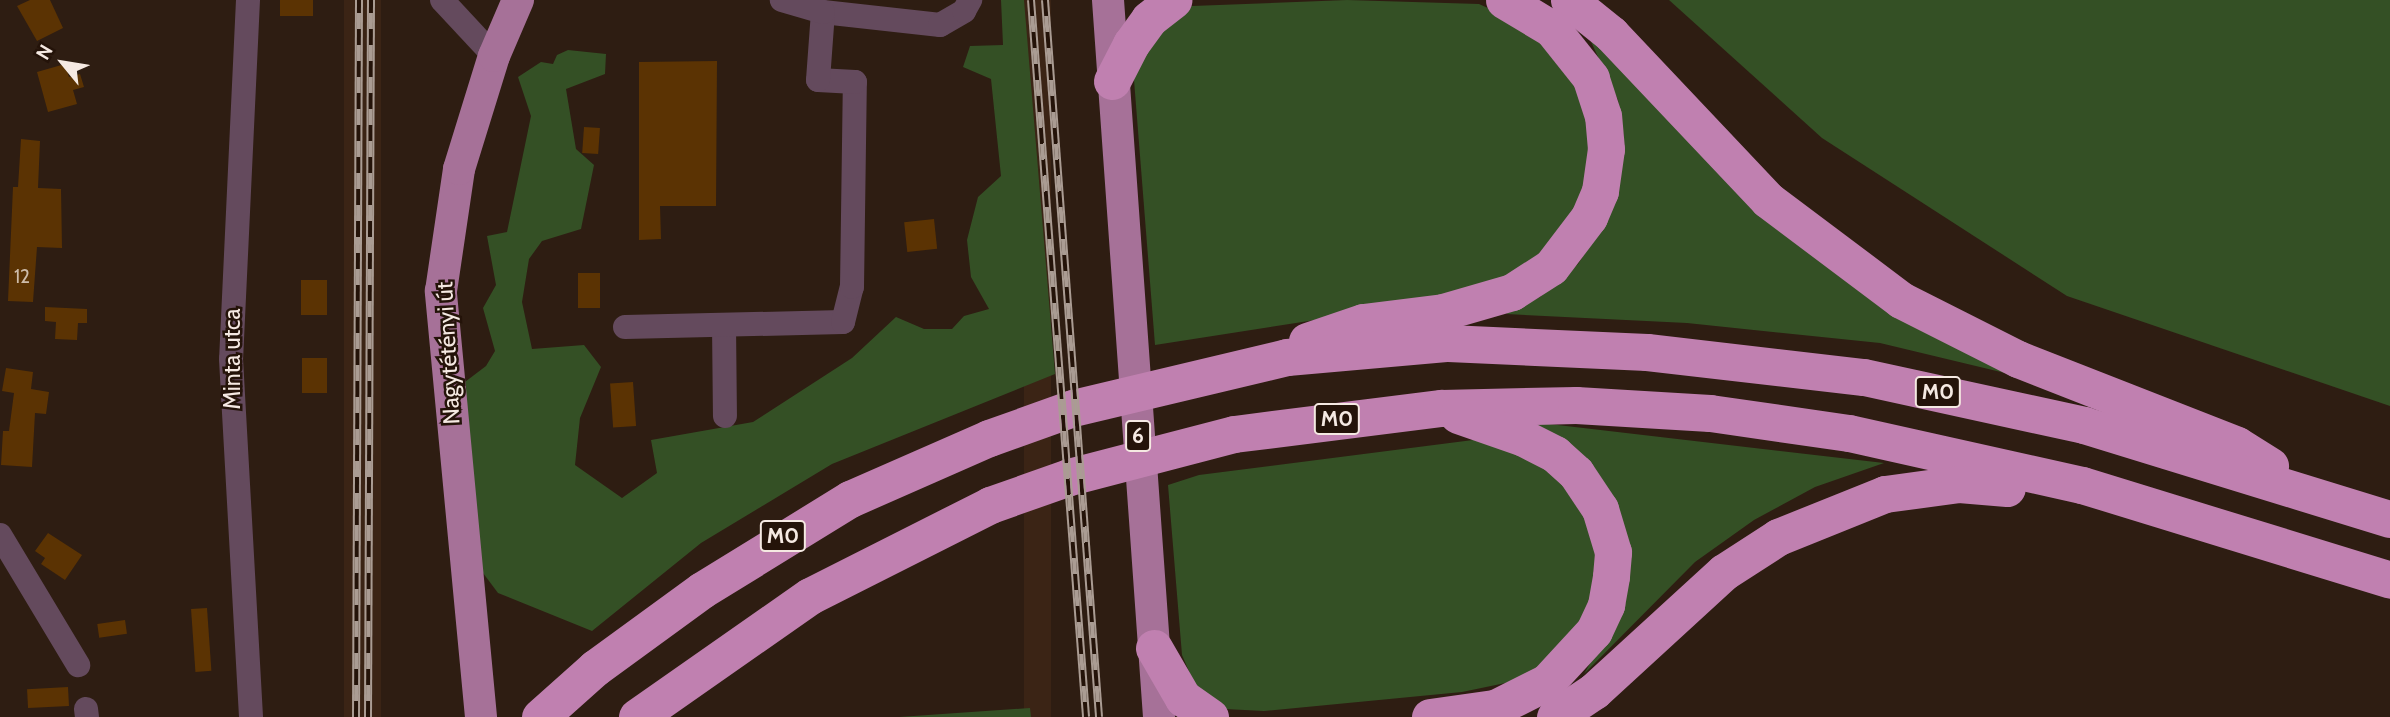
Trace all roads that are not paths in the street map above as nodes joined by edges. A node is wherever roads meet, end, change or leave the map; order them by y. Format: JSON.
{"nodes":[{"id":1,"x":248,"y":0,"type":"edge"},
{"id":2,"x":442,"y":0,"type":"edge"},
{"id":3,"x":518,"y":0,"type":"edge"},
{"id":4,"x":782,"y":0,"type":"edge"},
{"id":5,"x":970,"y":0,"type":"edge"},
{"id":6,"x":1108,"y":0,"type":"edge"},
{"id":7,"x":1172,"y":0,"type":"edge"},
{"id":8,"x":1504,"y":0,"type":"edge"},
{"id":9,"x":1569,"y":0,"type":"edge"},
{"id":10,"x":823,"y":12,"type":"junction"},
{"id":11,"x":494,"y":55,"type":"junction"},
{"id":12,"x":1112,"y":81,"type":"junction"},
{"id":13,"x":724,"y":325,"type":"junction"},
{"id":14,"x":625,"y":327,"type":"dead end"},
{"id":15,"x":1227,"y":369,"type":"junction"},
{"id":16,"x":1441,"y":408,"type":"junction"},
{"id":17,"x":725,"y":416,"type":"dead end"},
{"id":18,"x":2081,"y":485,"type":"junction"},
{"id":19,"x":2309,"y":492,"type":"junction"},
{"id":20,"x":2390,"y":519,"type":"edge"},
{"id":21,"x":0,"y":535,"type":"edge"},
{"id":22,"x":2390,"y":580,"type":"edge"},
{"id":23,"x":1154,"y":648,"type":"junction"},
{"id":24,"x":78,"y":665,"type":"dead end"},
{"id":25,"x":646,"y":710,"type":"edge"},
{"id":26,"x":251,"y":717,"type":"edge"},
{"id":27,"x":481,"y":717,"type":"edge"},
{"id":28,"x":540,"y":717,"type":"edge"},
{"id":29,"x":1158,"y":717,"type":"edge"},
{"id":30,"x":1210,"y":717,"type":"edge"},
{"id":31,"x":1430,"y":717,"type":"edge"},
{"id":32,"x":1555,"y":717,"type":"edge"}],
"edges":[{"from":1,"to":26,"type":"street","name":"Minta utca"},
{"from":2,"to":11,"type":"street"},
{"from":3,"to":11,"type":"main road","name":"Nagytétényi út"},
{"from":4,"to":10,"type":"street"},
{"from":5,"to":10,"type":"street"},
{"from":6,"to":12,"type":"main road","number":"6"},
{"from":7,"to":12,"type":"highway"},
{"from":8,"to":15,"type":"highway"},
{"from":9,"to":19,"type":"highway"},
{"from":10,"to":13,"type":"street"},
{"from":11,"to":27,"type":"main road","name":"Nagytétényi út"},
{"from":12,"to":23,"type":"main road","number":"6"},
{"from":13,"to":14,"type":"street"},
{"from":13,"to":17,"type":"street"},
{"from":15,"to":19,"type":"highway","number":"M0"},
{"from":15,"to":28,"type":"highway","number":"M0"},
{"from":16,"to":18,"type":"highway","number":"M0"},
{"from":16,"to":25,"type":"highway","number":"M0"},
{"from":16,"to":31,"type":"highway"},
{"from":18,"to":22,"type":"highway","number":"M0"},
{"from":18,"to":32,"type":"highway"},
{"from":19,"to":20,"type":"highway","number":"M0"},
{"from":21,"to":24,"type":"street"},
{"from":23,"to":29,"type":"main road","number":"6"},
{"from":23,"to":30,"type":"highway"}]}
